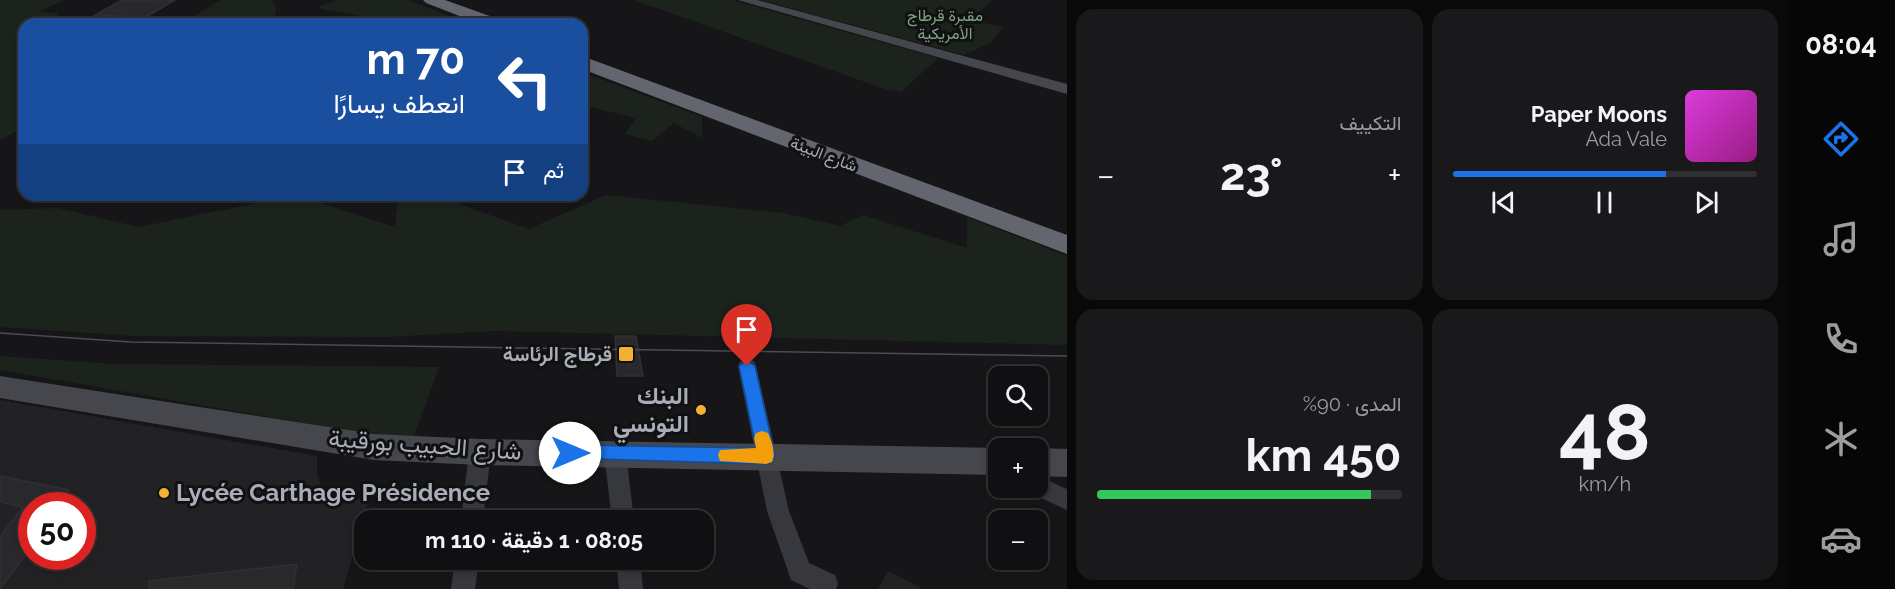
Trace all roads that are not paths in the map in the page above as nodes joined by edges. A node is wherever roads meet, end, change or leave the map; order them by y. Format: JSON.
{"nodes":[{"id":1,"x":415,"y":0,"type":"edge"},
{"id":2,"x":431,"y":0,"type":"edge"},
{"id":3,"x":744,"y":0,"type":"edge"},
{"id":4,"x":463,"y":18,"type":"edge"},
{"id":5,"x":479,"y":18,"type":"edge"},
{"id":6,"x":588,"y":58,"type":"edge"},
{"id":7,"x":588,"y":64,"type":"edge"},
{"id":8,"x":1067,"y":89,"type":"edge"},
{"id":9,"x":1067,"y":236,"type":"edge"},
{"id":10,"x":1067,"y":245,"type":"edge"},
{"id":11,"x":747,"y":366,"type":"dead end"},
{"id":12,"x":0,"y":387,"type":"edge"},
{"id":13,"x":480,"y":452,"type":"junction"},
{"id":14,"x":615,"y":453,"type":"junction"},
{"id":15,"x":766,"y":456,"type":"junction"},
{"id":16,"x":988,"y":461,"type":"edge"},
{"id":17,"x":1048,"y":462,"type":"edge"},
{"id":18,"x":1067,"y":463,"type":"edge"},
{"id":19,"x":1048,"y":491,"type":"edge"},
{"id":20,"x":1067,"y":500,"type":"edge"},
{"id":21,"x":473,"y":510,"type":"edge"},
{"id":22,"x":622,"y":510,"type":"edge"},
{"id":23,"x":466,"y":570,"type":"edge"},
{"id":24,"x":629,"y":570,"type":"edge"},
{"id":25,"x":826,"y":584,"type":"dead end"},
{"id":26,"x":464,"y":589,"type":"edge"},
{"id":27,"x":631,"y":589,"type":"edge"}],
"edges":[{"from":1,"to":4,"type":"highway"},
{"from":2,"to":5,"type":"highway"},
{"from":3,"to":8,"type":"main road"},
{"from":6,"to":9,"type":"highway","name":"شارع البيئة"},
{"from":7,"to":10,"type":"highway","name":"شارع البيئة"},
{"from":11,"to":15,"type":"street"},
{"from":12,"to":13,"type":"main road","name":"شارع الحبيب بورقيبة"},
{"from":13,"to":14,"type":"main road","name":"شارع الحبيب بورقيبة"},
{"from":13,"to":21,"type":"street"},
{"from":14,"to":15,"type":"main road","name":"شارع الحبيب بورقيبة"},
{"from":14,"to":22,"type":"street"},
{"from":15,"to":16,"type":"main road","name":"شارع الحبيب بورقيبة"},
{"from":15,"to":25,"type":"street"},
{"from":17,"to":18,"type":"main road"},
{"from":19,"to":20,"type":"street"},
{"from":23,"to":26,"type":"street"},
{"from":24,"to":27,"type":"street"}]}
